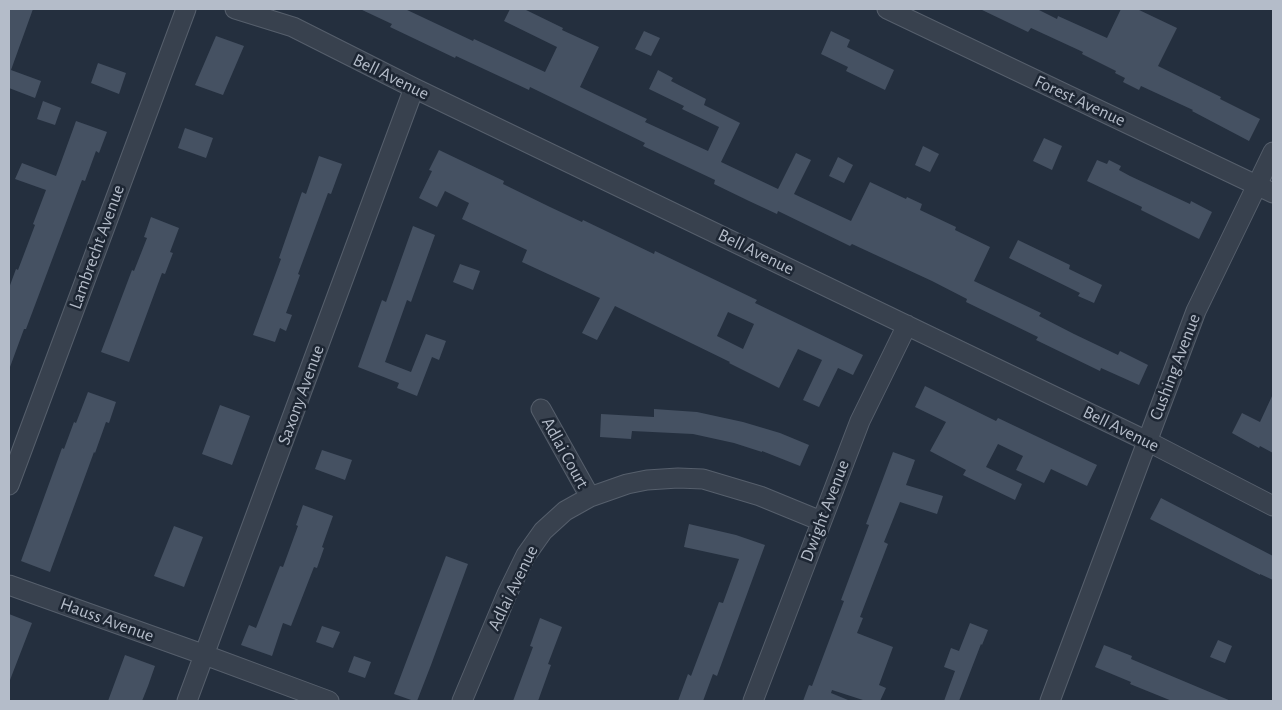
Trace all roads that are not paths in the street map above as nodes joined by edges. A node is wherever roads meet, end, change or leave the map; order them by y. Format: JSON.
{"nodes":[{"id":1,"x":186,"y":9,"type":"edge"},
{"id":2,"x":235,"y":9,"type":"edge"},
{"id":3,"x":887,"y":9,"type":"edge"},
{"id":4,"x":414,"y":88,"type":"junction"},
{"id":5,"x":1273,"y":152,"type":"edge"},
{"id":6,"x":1265,"y":189,"type":"edge"},
{"id":7,"x":908,"y":325,"type":"junction"},
{"id":8,"x":541,"y":409,"type":"dead end"},
{"id":9,"x":1147,"y":441,"type":"junction"},
{"id":10,"x":9,"y":485,"type":"edge"},
{"id":11,"x":590,"y":497,"type":"junction"},
{"id":12,"x":1273,"y":506,"type":"edge"},
{"id":13,"x":821,"y":521,"type":"junction"},
{"id":14,"x":9,"y":585,"type":"edge"},
{"id":15,"x":205,"y":655,"type":"junction"},
{"id":16,"x":1054,"y":700,"type":"edge"},
{"id":17,"x":187,"y":701,"type":"edge"},
{"id":18,"x":329,"y":701,"type":"edge"},
{"id":19,"x":462,"y":701,"type":"edge"},
{"id":20,"x":753,"y":701,"type":"edge"}],
"edges":[{"from":1,"to":10,"type":"street","name":"Lambrecht Avenue"},
{"from":2,"to":4,"type":"street","name":"Bell Avenue"},
{"from":3,"to":6,"type":"street","name":"Forest Avenue"},
{"from":4,"to":7,"type":"street","name":"Bell Avenue"},
{"from":4,"to":15,"type":"street","name":"Saxony Avenue"},
{"from":5,"to":6,"type":"street","name":"Cushing Avenue"},
{"from":6,"to":9,"type":"street","name":"Cushing Avenue"},
{"from":7,"to":9,"type":"street","name":"Bell Avenue"},
{"from":7,"to":13,"type":"street","name":"Dwight Avenue"},
{"from":8,"to":11,"type":"street","name":"Adlai Court"},
{"from":9,"to":12,"type":"street","name":"Bell Avenue"},
{"from":9,"to":16,"type":"street","name":"Cushing Avenue"},
{"from":11,"to":13,"type":"street","name":"Adlai Avenue"},
{"from":11,"to":19,"type":"street","name":"Adlai Avenue"},
{"from":13,"to":20,"type":"street","name":"Dwight Avenue"},
{"from":14,"to":15,"type":"street","name":"Hauss Avenue"},
{"from":15,"to":17,"type":"street","name":"Saxony Avenue"},
{"from":15,"to":18,"type":"street","name":"Hauss Avenue"}]}
